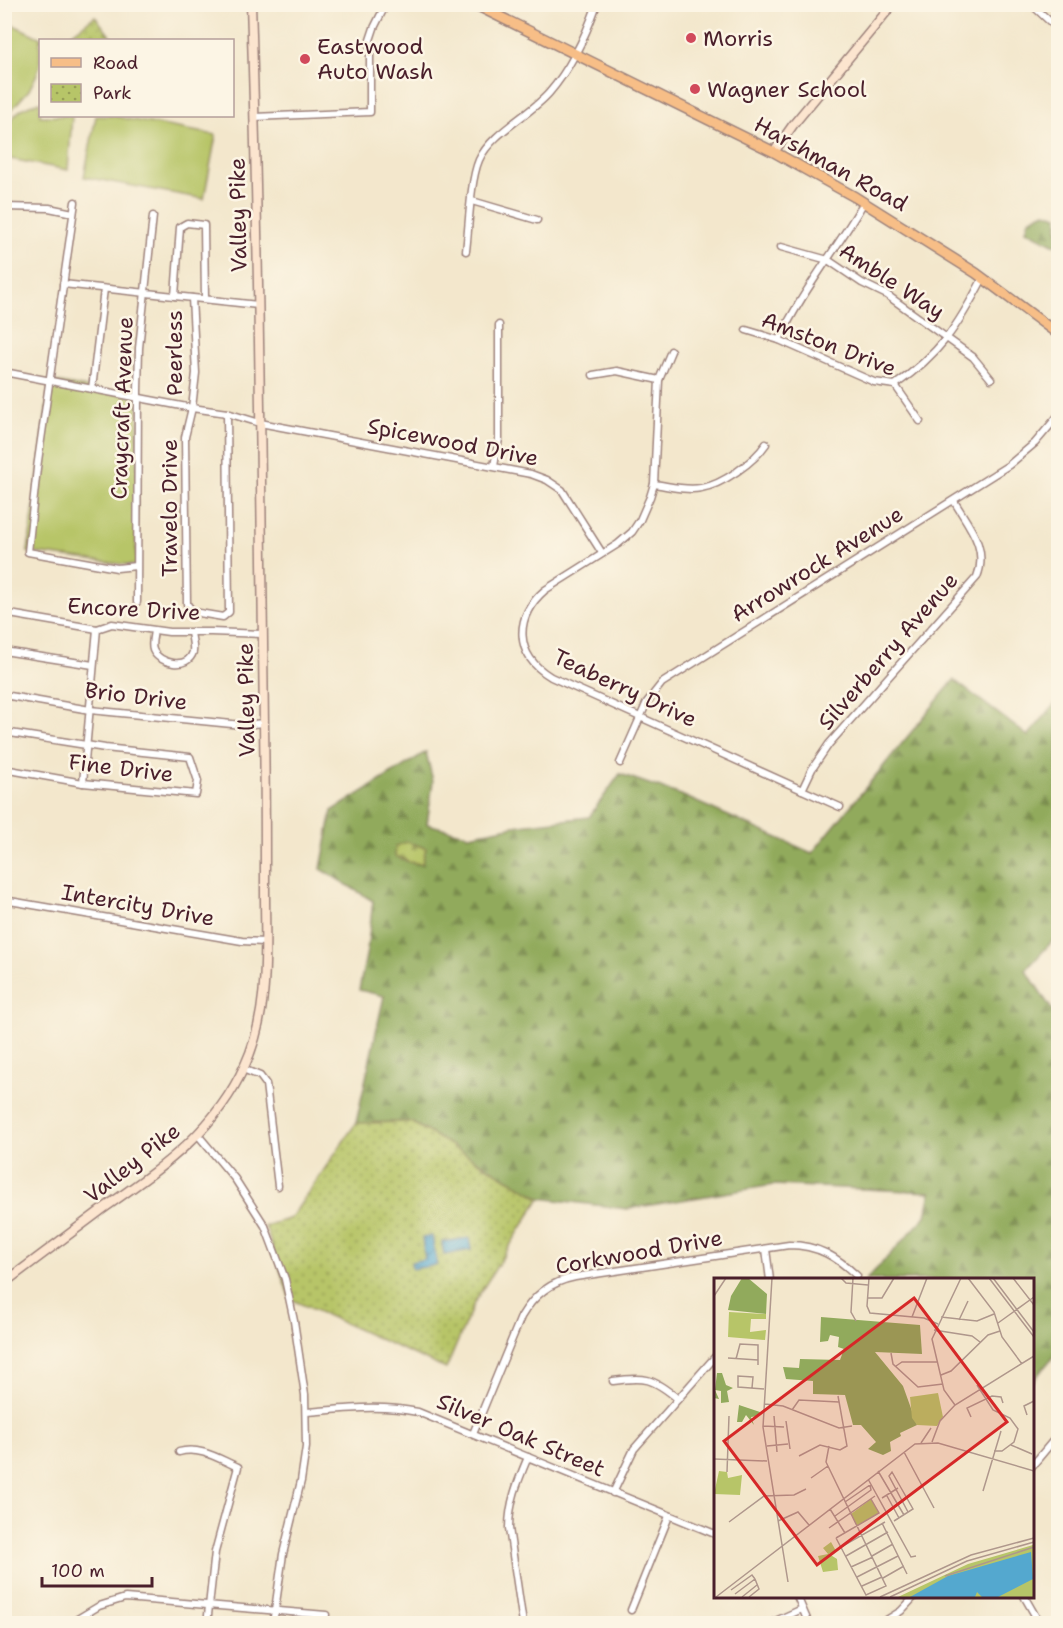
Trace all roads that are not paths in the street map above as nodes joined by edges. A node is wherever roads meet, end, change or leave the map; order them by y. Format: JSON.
{"nodes":[{"id":1,"x":251,"y":4,"type":"edge"},
{"id":2,"x":386,"y":4,"type":"edge"},
{"id":3,"x":474,"y":4,"type":"edge"},
{"id":4,"x":597,"y":4,"type":"edge"},
{"id":5,"x":893,"y":4,"type":"edge"},
{"id":6,"x":1031,"y":4,"type":"edge"},
{"id":7,"x":1059,"y":29,"type":"edge"},
{"id":8,"x":574,"y":54,"type":"junction"},
{"id":9,"x":254,"y":117,"type":"junction"},
{"id":10,"x":774,"y":152,"type":"junction"},
{"id":11,"x":472,"y":201,"type":"junction"},
{"id":12,"x":75,"y":202,"type":"dead end"},
{"id":13,"x":864,"y":202,"type":"junction"},
{"id":14,"x":4,"y":207,"type":"edge"},
{"id":15,"x":74,"y":213,"type":"junction"},
{"id":16,"x":153,"y":216,"type":"dead end"},
{"id":17,"x":537,"y":220,"type":"dead end"},
{"id":18,"x":781,"y":247,"type":"dead end"},
{"id":19,"x":466,"y":251,"type":"dead end"},
{"id":20,"x":828,"y":260,"type":"junction"},
{"id":21,"x":983,"y":278,"type":"junction"},
{"id":22,"x":63,"y":284,"type":"junction"},
{"id":23,"x":104,"y":289,"type":"junction"},
{"id":24,"x":145,"y":294,"type":"junction"},
{"id":25,"x":175,"y":296,"type":"junction"},
{"id":26,"x":192,"y":298,"type":"junction"},
{"id":27,"x":205,"y":299,"type":"junction"},
{"id":28,"x":258,"y":305,"type":"junction"},
{"id":29,"x":499,"y":325,"type":"dead end"},
{"id":30,"x":746,"y":330,"type":"dead end"},
{"id":31,"x":1059,"y":334,"type":"edge"},
{"id":32,"x":947,"y":339,"type":"junction"},
{"id":33,"x":779,"y":340,"type":"junction"},
{"id":34,"x":671,"y":351,"type":"dead end"},
{"id":35,"x":4,"y":372,"type":"edge"},
{"id":36,"x":594,"y":375,"type":"dead end"},
{"id":37,"x":991,"y":379,"type":"dead end"},
{"id":38,"x":659,"y":380,"type":"junction"},
{"id":39,"x":50,"y":381,"type":"junction"},
{"id":40,"x":895,"y":385,"type":"junction"},
{"id":41,"x":92,"y":389,"type":"junction"},
{"id":42,"x":138,"y":397,"type":"junction"},
{"id":43,"x":192,"y":408,"type":"junction"},
{"id":44,"x":227,"y":413,"type":"junction"},
{"id":45,"x":1059,"y":416,"type":"edge"},
{"id":46,"x":920,"y":421,"type":"dead end"},
{"id":47,"x":260,"y":423,"type":"junction"},
{"id":48,"x":766,"y":444,"type":"dead end"},
{"id":49,"x":494,"y":466,"type":"junction"},
{"id":50,"x":654,"y":484,"type":"junction"},
{"id":51,"x":954,"y":501,"type":"junction"},
{"id":52,"x":602,"y":553,"type":"junction"},
{"id":53,"x":136,"y":566,"type":"junction"},
{"id":54,"x":137,"y":602,"type":"dead end"},
{"id":55,"x":4,"y":614,"type":"edge"},
{"id":56,"x":97,"y":629,"type":"junction"},
{"id":57,"x":154,"y":631,"type":"junction"},
{"id":58,"x":191,"y":633,"type":"junction"},
{"id":59,"x":263,"y":634,"type":"junction"},
{"id":60,"x":4,"y":651,"type":"edge"},
{"id":61,"x":93,"y":665,"type":"junction"},
{"id":62,"x":4,"y":695,"type":"edge"},
{"id":63,"x":90,"y":710,"type":"junction"},
{"id":64,"x":640,"y":717,"type":"junction"},
{"id":65,"x":264,"y":723,"type":"junction"},
{"id":66,"x":4,"y":732,"type":"edge"},
{"id":67,"x":87,"y":746,"type":"junction"},
{"id":68,"x":620,"y":763,"type":"dead end"},
{"id":69,"x":4,"y":769,"type":"edge"},
{"id":70,"x":83,"y":783,"type":"junction"},
{"id":71,"x":802,"y":790,"type":"junction"},
{"id":72,"x":840,"y":807,"type":"dead end"},
{"id":73,"x":4,"y":900,"type":"edge"},
{"id":74,"x":265,"y":942,"type":"junction"},
{"id":75,"x":243,"y":1069,"type":"junction"},
{"id":76,"x":198,"y":1135,"type":"junction"},
{"id":77,"x":278,"y":1186,"type":"dead end"},
{"id":78,"x":766,"y":1249,"type":"junction"},
{"id":79,"x":857,"y":1276,"type":"dead end"},
{"id":80,"x":770,"y":1278,"type":"edge"},
{"id":81,"x":4,"y":1283,"type":"edge"},
{"id":82,"x":714,"y":1358,"type":"edge"},
{"id":83,"x":613,"y":1381,"type":"dead end"},
{"id":84,"x":678,"y":1400,"type":"junction"},
{"id":85,"x":306,"y":1412,"type":"junction"},
{"id":86,"x":473,"y":1434,"type":"junction"},
{"id":87,"x":1059,"y":1435,"type":"edge"},
{"id":88,"x":179,"y":1452,"type":"dead end"},
{"id":89,"x":528,"y":1457,"type":"junction"},
{"id":90,"x":1033,"y":1465,"type":"edge"},
{"id":91,"x":613,"y":1493,"type":"junction"},
{"id":92,"x":669,"y":1516,"type":"junction"},
{"id":93,"x":714,"y":1534,"type":"edge"},
{"id":94,"x":797,"y":1598,"type":"edge"},
{"id":95,"x":913,"y":1598,"type":"edge"},
{"id":96,"x":1025,"y":1598,"type":"edge"},
{"id":97,"x":209,"y":1605,"type":"junction"},
{"id":98,"x":802,"y":1609,"type":"junction"},
{"id":99,"x":631,"y":1610,"type":"dead end"},
{"id":100,"x":274,"y":1611,"type":"junction"},
{"id":101,"x":326,"y":1615,"type":"dead end"},
{"id":102,"x":69,"y":1623,"type":"edge"},
{"id":103,"x":207,"y":1623,"type":"edge"},
{"id":104,"x":273,"y":1623,"type":"edge"},
{"id":105,"x":523,"y":1623,"type":"edge"},
{"id":106,"x":769,"y":1623,"type":"edge"},
{"id":107,"x":809,"y":1623,"type":"edge"},
{"id":108,"x":880,"y":1623,"type":"edge"},
{"id":109,"x":1040,"y":1623,"type":"edge"}],
"edges":[{"from":1,"to":9,"type":"street","name":"Valley Pike"},
{"from":2,"to":9,"type":"street"},
{"from":3,"to":8,"type":"main road","name":"Harshman Road"},
{"from":4,"to":8,"type":"street"},
{"from":5,"to":10,"type":"street"},
{"from":6,"to":7,"type":"street"},
{"from":8,"to":10,"type":"main road","name":"Harshman Road"},
{"from":8,"to":11,"type":"street"},
{"from":9,"to":28,"type":"street","name":"Valley Pike"},
{"from":10,"to":13,"type":"main road","name":"Harshman Road"},
{"from":11,"to":17,"type":"street"},
{"from":11,"to":19,"type":"street"},
{"from":12,"to":15,"type":"street"},
{"from":13,"to":20,"type":"street"},
{"from":13,"to":21,"type":"main road","name":"Harshman Road"},
{"from":14,"to":15,"type":"street"},
{"from":15,"to":22,"type":"street"},
{"from":16,"to":24,"type":"street","name":"Craycraft Avenue"},
{"from":18,"to":20,"type":"street","name":"Amble Way"},
{"from":20,"to":32,"type":"street","name":"Amble Way"},
{"from":20,"to":33,"type":"street"},
{"from":21,"to":31,"type":"main road","name":"Harshman Road"},
{"from":21,"to":32,"type":"street","name":"Amble Way"},
{"from":22,"to":23,"type":"street"},
{"from":22,"to":39,"type":"street"},
{"from":23,"to":24,"type":"street"},
{"from":23,"to":41,"type":"street"},
{"from":24,"to":25,"type":"street"},
{"from":24,"to":42,"type":"street","name":"Craycraft Avenue"},
{"from":25,"to":26,"type":"street"},
{"from":25,"to":27,"type":"street"},
{"from":26,"to":27,"type":"street"},
{"from":26,"to":43,"type":"street","name":"Peerless"},
{"from":27,"to":28,"type":"street"},
{"from":28,"to":47,"type":"street","name":"Valley Pike"},
{"from":29,"to":49,"type":"street"},
{"from":30,"to":33,"type":"street","name":"Amston Drive"},
{"from":32,"to":37,"type":"street","name":"Amble Way"},
{"from":32,"to":40,"type":"street","name":"Amble Way"},
{"from":33,"to":40,"type":"street","name":"Amston Drive"},
{"from":34,"to":38,"type":"street","name":"Teaberry Drive"},
{"from":35,"to":39,"type":"street","name":"Spicewood Drive"},
{"from":36,"to":38,"type":"street"},
{"from":38,"to":50,"type":"street","name":"Teaberry Drive"},
{"from":39,"to":41,"type":"street","name":"Spicewood Drive"},
{"from":39,"to":53,"type":"street"},
{"from":40,"to":46,"type":"street","name":"Amston Drive"},
{"from":41,"to":42,"type":"street","name":"Spicewood Drive"},
{"from":42,"to":43,"type":"street","name":"Spicewood Drive"},
{"from":42,"to":53,"type":"street","name":"Craycraft Avenue"},
{"from":43,"to":44,"type":"street","name":"Spicewood Drive"},
{"from":43,"to":44,"type":"street","name":"Travelo Drive"},
{"from":44,"to":47,"type":"street","name":"Spicewood Drive"},
{"from":45,"to":51,"type":"street","name":"Arrowrock Avenue"},
{"from":47,"to":49,"type":"street","name":"Spicewood Drive"},
{"from":47,"to":59,"type":"street","name":"Valley Pike"},
{"from":48,"to":50,"type":"street"},
{"from":49,"to":52,"type":"street","name":"Spicewood Drive"},
{"from":50,"to":52,"type":"street","name":"Teaberry Drive"},
{"from":51,"to":64,"type":"street","name":"Arrowrock Avenue"},
{"from":51,"to":71,"type":"street","name":"Silverberry Avenue"},
{"from":52,"to":64,"type":"street","name":"Teaberry Drive"},
{"from":53,"to":54,"type":"street","name":"Craycraft Avenue"},
{"from":55,"to":56,"type":"street","name":"Encore Drive"},
{"from":56,"to":57,"type":"street","name":"Encore Drive"},
{"from":56,"to":61,"type":"street"},
{"from":57,"to":58,"type":"street","name":"Encore Drive"},
{"from":57,"to":58,"type":"street"},
{"from":58,"to":59,"type":"street","name":"Encore Drive"},
{"from":59,"to":65,"type":"street","name":"Valley Pike"},
{"from":60,"to":61,"type":"street"},
{"from":61,"to":63,"type":"street"},
{"from":62,"to":63,"type":"street","name":"Brio Drive"},
{"from":63,"to":65,"type":"street","name":"Brio Drive"},
{"from":63,"to":67,"type":"street"},
{"from":64,"to":68,"type":"street","name":"Arrowrock Avenue"},
{"from":64,"to":71,"type":"street","name":"Teaberry Drive"},
{"from":65,"to":74,"type":"street","name":"Valley Pike"},
{"from":66,"to":67,"type":"street"},
{"from":67,"to":70,"type":"street"},
{"from":67,"to":70,"type":"street","name":"Fine Drive"},
{"from":69,"to":70,"type":"street","name":"Fine Drive"},
{"from":71,"to":72,"type":"street","name":"Teaberry Drive"},
{"from":73,"to":74,"type":"street","name":"Intercity Drive"},
{"from":74,"to":75,"type":"street","name":"Valley Pike"},
{"from":75,"to":76,"type":"street","name":"Valley Pike"},
{"from":75,"to":77,"type":"street"},
{"from":76,"to":81,"type":"street","name":"Valley Pike"},
{"from":76,"to":85,"type":"street"},
{"from":78,"to":79,"type":"street","name":"Corkwood Drive"},
{"from":78,"to":80,"type":"street"},
{"from":78,"to":86,"type":"street","name":"Corkwood Drive"},
{"from":82,"to":84,"type":"street"},
{"from":83,"to":84,"type":"street"},
{"from":84,"to":91,"type":"street"},
{"from":85,"to":86,"type":"street","name":"Silver Oak Street"},
{"from":85,"to":100,"type":"street"},
{"from":86,"to":89,"type":"street","name":"Silver Oak Street"},
{"from":87,"to":90,"type":"street"},
{"from":88,"to":97,"type":"street"},
{"from":89,"to":91,"type":"street","name":"Silver Oak Street"},
{"from":89,"to":105,"type":"street"},
{"from":91,"to":92,"type":"street","name":"Silver Oak Street"},
{"from":92,"to":93,"type":"street","name":"Silver Oak Street"},
{"from":92,"to":99,"type":"street"},
{"from":94,"to":98,"type":"street"},
{"from":95,"to":108,"type":"street"},
{"from":96,"to":109,"type":"street"},
{"from":97,"to":100,"type":"street"},
{"from":97,"to":102,"type":"street"},
{"from":97,"to":103,"type":"street"},
{"from":98,"to":106,"type":"street"},
{"from":98,"to":107,"type":"street"},
{"from":100,"to":101,"type":"street"},
{"from":100,"to":104,"type":"street"}]}
